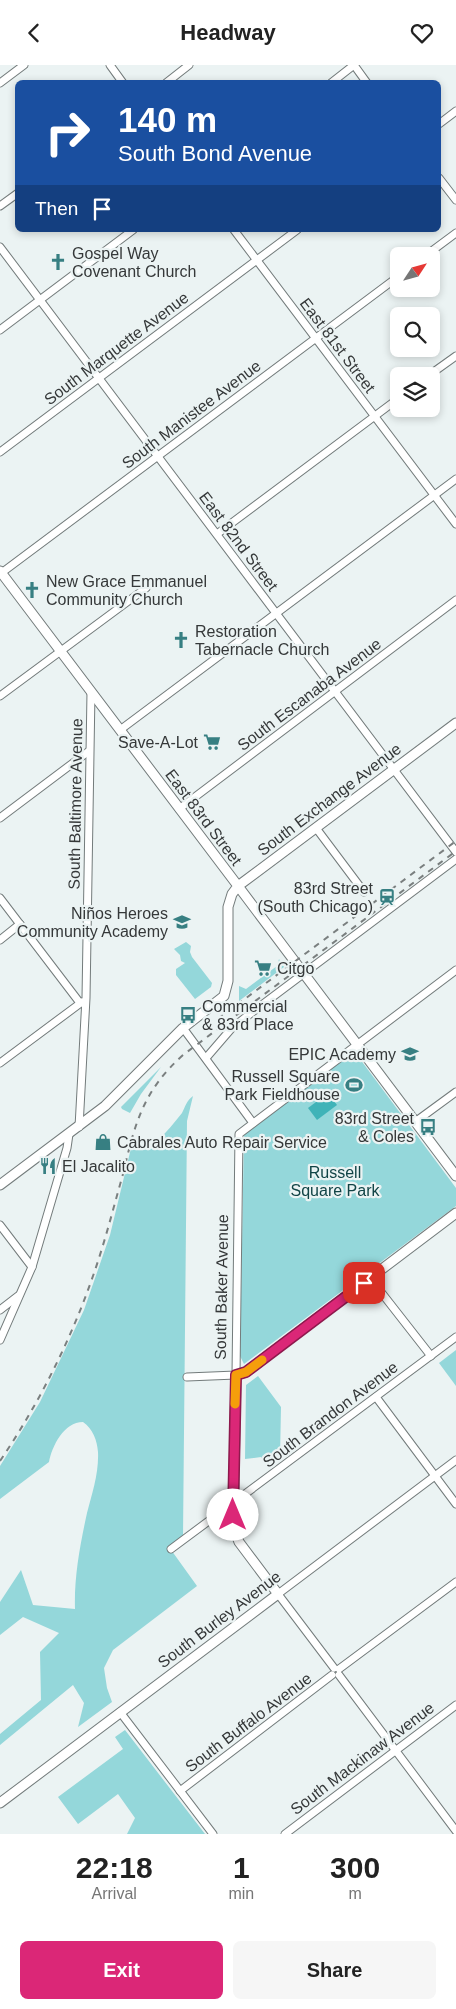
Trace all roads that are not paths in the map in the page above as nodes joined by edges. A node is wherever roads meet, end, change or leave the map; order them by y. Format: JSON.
{"nodes":[{"id":1,"x":24,"y":65,"type":"edge"},
{"id":2,"x":110,"y":65,"type":"edge"},
{"id":3,"x":189,"y":65,"type":"edge"},
{"id":4,"x":354,"y":65,"type":"edge"},
{"id":5,"x":121,"y":80,"type":"edge"},
{"id":6,"x":170,"y":80,"type":"edge"},
{"id":7,"x":335,"y":80,"type":"edge"},
{"id":8,"x":365,"y":80,"type":"edge"},
{"id":9,"x":0,"y":83,"type":"edge"},
{"id":10,"x":456,"y":111,"type":"edge"},
{"id":11,"x":441,"y":122,"type":"edge"},
{"id":12,"x":441,"y":180,"type":"edge"},
{"id":13,"x":15,"y":195,"type":"edge"},
{"id":14,"x":456,"y":201,"type":"edge"},
{"id":15,"x":0,"y":206,"type":"edge"},
{"id":16,"x":131,"y":232,"type":"edge"},
{"id":17,"x":236,"y":232,"type":"edge"},
{"id":18,"x":294,"y":232,"type":"edge"},
{"id":19,"x":456,"y":233,"type":"edge"},
{"id":20,"x":0,"y":247,"type":"edge"},
{"id":21,"x":437,"y":247,"type":"edge"},
{"id":22,"x":257,"y":260,"type":"junction"},
{"id":23,"x":390,"y":283,"type":"edge"},
{"id":24,"x":40,"y":300,"type":"junction"},
{"id":25,"x":0,"y":330,"type":"edge"},
{"id":26,"x":316,"y":338,"type":"junction"},
{"id":27,"x":456,"y":356,"type":"edge"},
{"id":28,"x":440,"y":367,"type":"edge"},
{"id":29,"x":99,"y":378,"type":"junction"},
{"id":30,"x":390,"y":405,"type":"edge"},
{"id":31,"x":375,"y":416,"type":"junction"},
{"id":32,"x":0,"y":452,"type":"edge"},
{"id":33,"x":158,"y":457,"type":"junction"},
{"id":34,"x":456,"y":479,"type":"edge"},
{"id":35,"x":434,"y":495,"type":"junction"},
{"id":36,"x":456,"y":524,"type":"edge"},
{"id":37,"x":216,"y":534,"type":"junction"},
{"id":38,"x":0,"y":573,"type":"edge"},
{"id":39,"x":146,"y":588,"type":"dead end"},
{"id":40,"x":456,"y":601,"type":"edge"},
{"id":41,"x":276,"y":613,"type":"junction"},
{"id":42,"x":60,"y":651,"type":"junction"},
{"id":43,"x":91,"y":691,"type":"junction"},
{"id":44,"x":335,"y":692,"type":"junction"},
{"id":45,"x":0,"y":696,"type":"edge"},
{"id":46,"x":456,"y":723,"type":"edge"},
{"id":47,"x":120,"y":731,"type":"junction"},
{"id":48,"x":89,"y":751,"type":"junction"},
{"id":49,"x":394,"y":770,"type":"junction"},
{"id":50,"x":179,"y":809,"type":"junction"},
{"id":51,"x":0,"y":818,"type":"edge"},
{"id":52,"x":316,"y":828,"type":"junction"},
{"id":53,"x":456,"y":852,"type":"edge"},
{"id":54,"x":456,"y":859,"type":"edge"},
{"id":55,"x":238,"y":886,"type":"junction"},
{"id":56,"x":364,"y":892,"type":"dead end"},
{"id":57,"x":0,"y":898,"type":"edge"},
{"id":58,"x":20,"y":925,"type":"junction"},
{"id":59,"x":0,"y":939,"type":"edge"},
{"id":60,"x":456,"y":970,"type":"edge"},
{"id":61,"x":303,"y":974,"type":"junction"},
{"id":62,"x":83,"y":1001,"type":"junction"},
{"id":63,"x":183,"y":1028,"type":"junction"},
{"id":64,"x":357,"y":1045,"type":"junction"},
{"id":65,"x":206,"y":1059,"type":"junction"},
{"id":66,"x":0,"y":1063,"type":"edge"},
{"id":67,"x":456,"y":1091,"type":"edge"},
{"id":68,"x":415,"y":1122,"type":"junction"},
{"id":69,"x":253,"y":1123,"type":"junction"},
{"id":70,"x":79,"y":1127,"type":"junction"},
{"id":71,"x":69,"y":1134,"type":"junction"},
{"id":72,"x":456,"y":1177,"type":"edge"},
{"id":73,"x":0,"y":1185,"type":"edge"},
{"id":74,"x":456,"y":1213,"type":"edge"},
{"id":75,"x":0,"y":1225,"type":"edge"},
{"id":76,"x":32,"y":1267,"type":"junction"},
{"id":77,"x":370,"y":1278,"type":"junction"},
{"id":78,"x":20,"y":1295,"type":"junction"},
{"id":79,"x":0,"y":1310,"type":"edge"},
{"id":80,"x":456,"y":1337,"type":"edge"},
{"id":81,"x":0,"y":1340,"type":"edge"},
{"id":82,"x":431,"y":1356,"type":"junction"},
{"id":83,"x":236,"y":1375,"type":"junction"},
{"id":84,"x":187,"y":1377,"type":"dead end"},
{"id":85,"x":376,"y":1397,"type":"junction"},
{"id":86,"x":456,"y":1460,"type":"edge"},
{"id":87,"x":435,"y":1476,"type":"junction"},
{"id":88,"x":232,"y":1504,"type":"junction"},
{"id":89,"x":456,"y":1504,"type":"edge"},
{"id":90,"x":171,"y":1549,"type":"dead end"},
{"id":91,"x":456,"y":1582,"type":"edge"},
{"id":92,"x":278,"y":1594,"type":"junction"},
{"id":93,"x":336,"y":1672,"type":"junction"},
{"id":94,"x":456,"y":1705,"type":"edge"},
{"id":95,"x":120,"y":1712,"type":"junction"},
{"id":96,"x":395,"y":1750,"type":"junction"},
{"id":97,"x":180,"y":1791,"type":"junction"},
{"id":98,"x":0,"y":1803,"type":"edge"},
{"id":99,"x":454,"y":1831,"type":"edge"},
{"id":100,"x":213,"y":1834,"type":"edge"},
{"id":101,"x":285,"y":1834,"type":"edge"}],
"edges":[{"from":1,"to":9,"type":"street"},
{"from":2,"to":5,"type":"street"},
{"from":3,"to":6,"type":"street"},
{"from":4,"to":7,"type":"street"},
{"from":4,"to":8,"type":"street"},
{"from":10,"to":11,"type":"street"},
{"from":12,"to":14,"type":"street"},
{"from":13,"to":15,"type":"street"},
{"from":16,"to":24,"type":"street"},
{"from":17,"to":22,"type":"street","name":"East 81st Street"},
{"from":18,"to":22,"type":"street","name":"South Marquette Avenue"},
{"from":19,"to":21,"type":"street"},
{"from":20,"to":24,"type":"street","name":"East 82nd Street"},
{"from":22,"to":26,"type":"street","name":"East 81st Street"},
{"from":22,"to":29,"type":"street","name":"South Marquette Avenue"},
{"from":23,"to":26,"type":"street","name":"South Manistee Avenue"},
{"from":24,"to":25,"type":"street"},
{"from":24,"to":29,"type":"street","name":"East 82nd Street"},
{"from":26,"to":31,"type":"street","name":"East 81st Street"},
{"from":26,"to":33,"type":"street","name":"South Manistee Avenue"},
{"from":27,"to":28,"type":"street"},
{"from":29,"to":32,"type":"street","name":"South Marquette Avenue"},
{"from":29,"to":33,"type":"street","name":"East 82nd Street"},
{"from":30,"to":31,"type":"street"},
{"from":31,"to":35,"type":"street","name":"East 81st Street"},
{"from":31,"to":37,"type":"street"},
{"from":33,"to":37,"type":"street","name":"East 82nd Street"},
{"from":33,"to":38,"type":"street","name":"South Manistee Avenue"},
{"from":34,"to":35,"type":"street"},
{"from":35,"to":36,"type":"street","name":"East 81st Street"},
{"from":35,"to":41,"type":"street"},
{"from":37,"to":41,"type":"street","name":"East 82nd Street"},
{"from":38,"to":42,"type":"street","name":"East 83rd Street"},
{"from":39,"to":42,"type":"street"},
{"from":40,"to":44,"type":"street","name":"South Escanaba Avenue"},
{"from":41,"to":44,"type":"street","name":"East 82nd Street"},
{"from":41,"to":47,"type":"street"},
{"from":42,"to":43,"type":"street","name":"East 83rd Street"},
{"from":42,"to":45,"type":"street"},
{"from":43,"to":47,"type":"street","name":"East 83rd Street"},
{"from":43,"to":48,"type":"street","name":"South Baltimore Avenue"},
{"from":44,"to":49,"type":"street","name":"East 82nd Street"},
{"from":44,"to":50,"type":"street","name":"South Escanaba Avenue"},
{"from":46,"to":49,"type":"street","name":"South Exchange Avenue"},
{"from":47,"to":50,"type":"street","name":"East 83rd Street"},
{"from":48,"to":51,"type":"street"},
{"from":48,"to":62,"type":"street","name":"South Baltimore Avenue"},
{"from":49,"to":52,"type":"street","name":"South Exchange Avenue"},
{"from":49,"to":53,"type":"street","name":"East 82nd Street"},
{"from":50,"to":55,"type":"street","name":"East 83rd Street"},
{"from":52,"to":55,"type":"street","name":"South Exchange Avenue"},
{"from":52,"to":56,"type":"street"},
{"from":54,"to":61,"type":"street"},
{"from":55,"to":61,"type":"street","name":"East 83rd Street"},
{"from":55,"to":63,"type":"street","name":"South Exchange Avenue"},
{"from":57,"to":58,"type":"street"},
{"from":58,"to":59,"type":"street"},
{"from":58,"to":62,"type":"street"},
{"from":60,"to":64,"type":"street"},
{"from":61,"to":64,"type":"street","name":"East 83rd Street"},
{"from":61,"to":65,"type":"street"},
{"from":62,"to":66,"type":"street"},
{"from":62,"to":70,"type":"street","name":"South Baltimore Avenue"},
{"from":63,"to":65,"type":"street"},
{"from":63,"to":70,"type":"street"},
{"from":64,"to":68,"type":"street","name":"East 83rd Street"},
{"from":64,"to":69,"type":"street"},
{"from":65,"to":69,"type":"street"},
{"from":67,"to":68,"type":"street"},
{"from":68,"to":72,"type":"street","name":"East 83rd Street"},
{"from":69,"to":83,"type":"street","name":"South Baker Avenue"},
{"from":70,"to":71,"type":"street"},
{"from":71,"to":73,"type":"street"},
{"from":71,"to":76,"type":"street"},
{"from":74,"to":77,"type":"street"},
{"from":75,"to":76,"type":"street"},
{"from":76,"to":78,"type":"street"},
{"from":77,"to":82,"type":"street"},
{"from":77,"to":83,"type":"street"},
{"from":78,"to":79,"type":"street"},
{"from":78,"to":81,"type":"street"},
{"from":80,"to":82,"type":"street","name":"South Brandon Avenue"},
{"from":82,"to":85,"type":"street","name":"South Brandon Avenue"},
{"from":83,"to":84,"type":"street"},
{"from":83,"to":88,"type":"street","name":"South Baker Avenue"},
{"from":85,"to":87,"type":"street"},
{"from":85,"to":88,"type":"street","name":"South Brandon Avenue"},
{"from":86,"to":87,"type":"street","name":"South Burley Avenue"},
{"from":87,"to":89,"type":"street"},
{"from":87,"to":92,"type":"street","name":"South Burley Avenue"},
{"from":88,"to":90,"type":"street","name":"South Brandon Avenue"},
{"from":88,"to":92,"type":"street","name":"South Baker Avenue"},
{"from":91,"to":93,"type":"street","name":"South Buffalo Avenue"},
{"from":92,"to":93,"type":"street"},
{"from":92,"to":95,"type":"street","name":"South Burley Avenue"},
{"from":93,"to":96,"type":"street"},
{"from":93,"to":97,"type":"street","name":"South Buffalo Avenue"},
{"from":94,"to":96,"type":"street","name":"South Mackinaw Avenue"},
{"from":95,"to":97,"type":"street"},
{"from":95,"to":98,"type":"street","name":"South Burley Avenue"},
{"from":96,"to":99,"type":"street"},
{"from":96,"to":101,"type":"street","name":"South Mackinaw Avenue"},
{"from":97,"to":100,"type":"street"}]}
